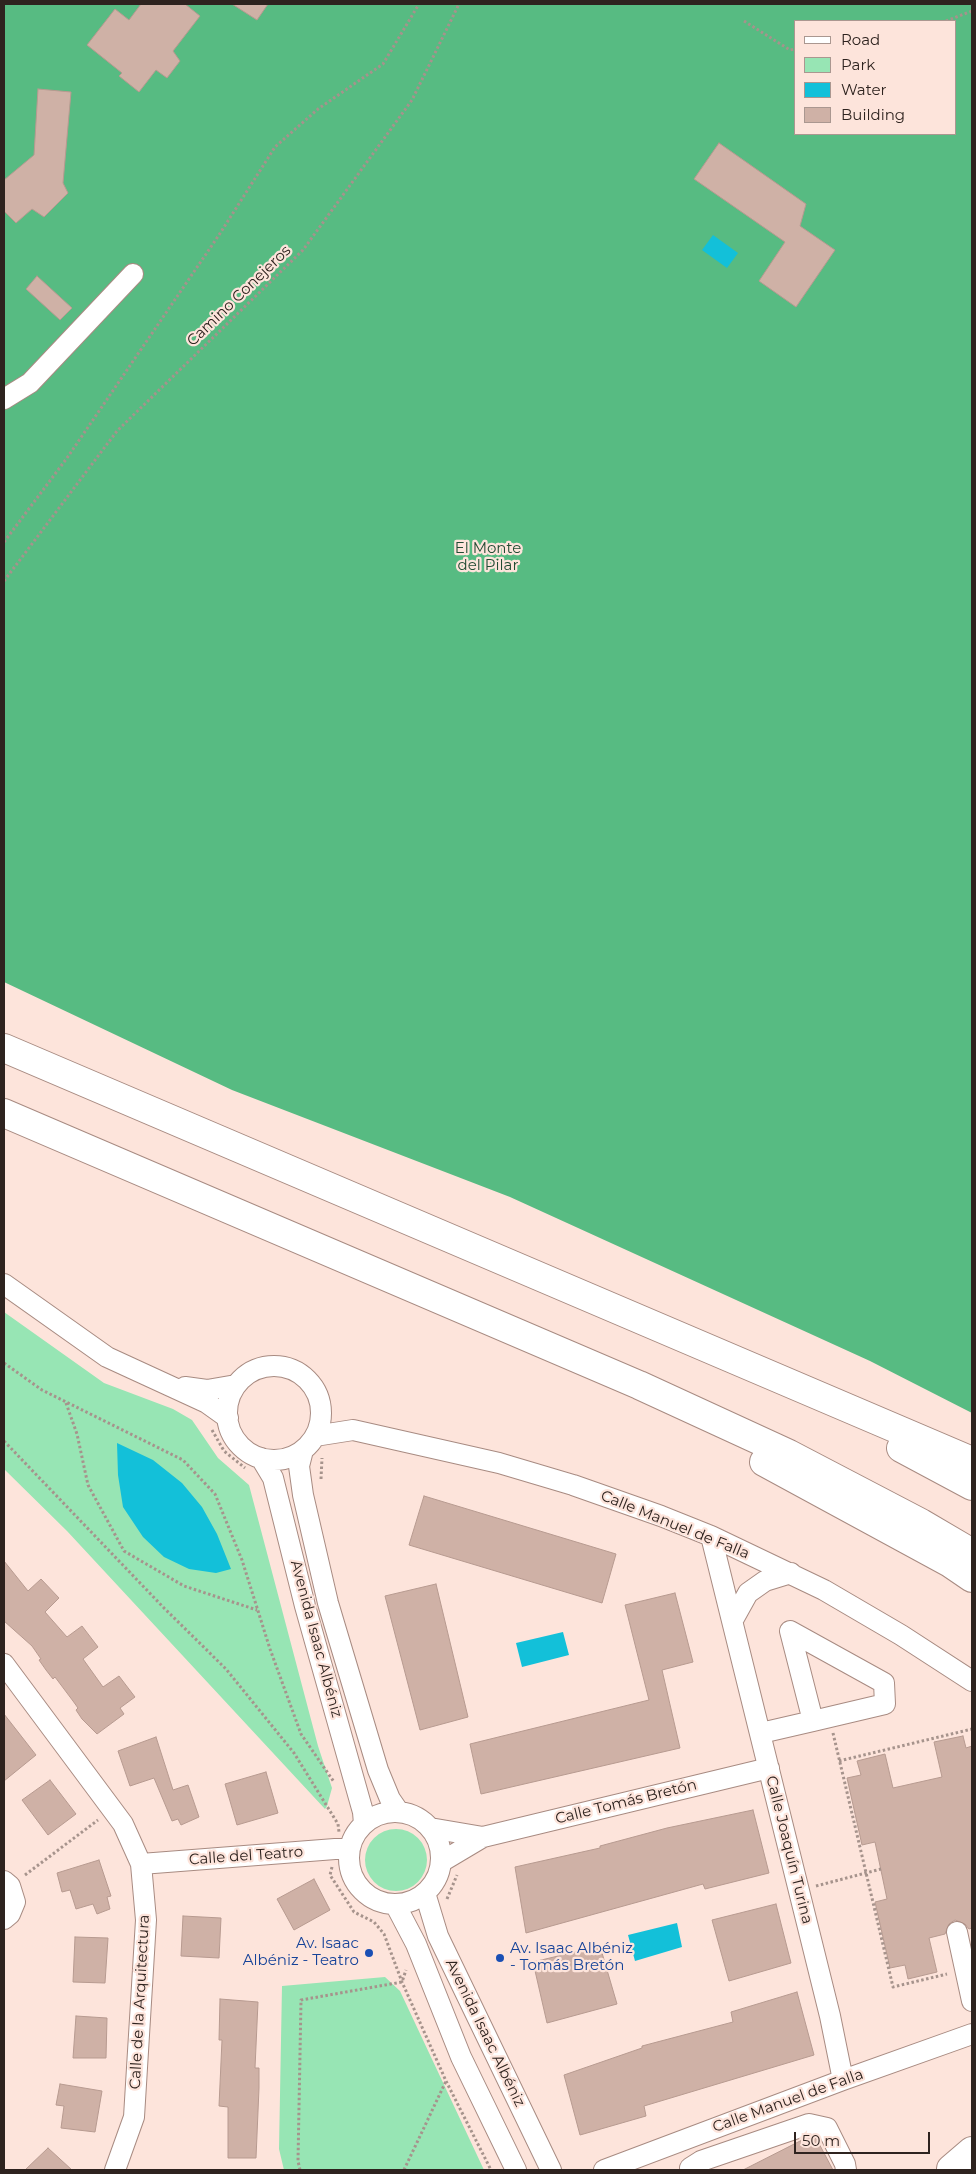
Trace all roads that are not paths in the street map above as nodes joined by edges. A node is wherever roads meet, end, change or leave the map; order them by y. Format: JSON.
{"nodes":[{"id":1,"x":133,"y":274,"type":"dead end"},
{"id":2,"x":5,"y":396,"type":"edge"},
{"id":3,"x":4,"y":1048,"type":"edge"},
{"id":4,"x":4,"y":1113,"type":"edge"},
{"id":5,"x":4,"y":1284,"type":"edge"},
{"id":6,"x":723,"y":1354,"type":"junction"},
{"id":7,"x":173,"y":1386,"type":"junction"},
{"id":8,"x":236,"y":1386,"type":"junction"},
{"id":9,"x":320,"y":1404,"type":"junction"},
{"id":10,"x":228,"y":1418,"type":"junction"},
{"id":11,"x":354,"y":1430,"type":"junction"},
{"id":12,"x":309,"y":1443,"type":"junction"},
{"id":13,"x":260,"y":1458,"type":"junction"},
{"id":14,"x":972,"y":1461,"type":"edge"},
{"id":15,"x":972,"y":1486,"type":"edge"},
{"id":16,"x":711,"y":1536,"type":"junction"},
{"id":17,"x":961,"y":1558,"type":"edge"},
{"id":18,"x":791,"y":1573,"type":"junction"},
{"id":19,"x":972,"y":1579,"type":"edge"},
{"id":20,"x":733,"y":1620,"type":"junction"},
{"id":21,"x":4,"y":1664,"type":"edge"},
{"id":22,"x":972,"y":1681,"type":"edge"},
{"id":23,"x":821,"y":1719,"type":"junction"},
{"id":24,"x":760,"y":1733,"type":"junction"},
{"id":25,"x":769,"y":1768,"type":"junction"},
{"id":26,"x":399,"y":1812,"type":"junction"},
{"id":27,"x":364,"y":1824,"type":"junction"},
{"id":28,"x":430,"y":1828,"type":"junction"},
{"id":29,"x":482,"y":1836,"type":"junction"},
{"id":30,"x":342,"y":1849,"type":"junction"},
{"id":31,"x":441,"y":1862,"type":"junction"},
{"id":32,"x":141,"y":1864,"type":"junction"},
{"id":33,"x":7,"y":1884,"type":"edge"},
{"id":34,"x":425,"y":1893,"type":"junction"},
{"id":35,"x":395,"y":1904,"type":"junction"},
{"id":36,"x":4,"y":1919,"type":"edge"},
{"id":37,"x":956,"y":1932,"type":"dead end"},
{"id":38,"x":972,"y":2001,"type":"edge"},
{"id":39,"x":972,"y":2034,"type":"edge"},
{"id":40,"x":843,"y":2080,"type":"junction"},
{"id":41,"x":694,"y":2136,"type":"junction"},
{"id":42,"x":972,"y":2151,"type":"edge"},
{"id":43,"x":697,"y":2167,"type":"edge"},
{"id":44,"x":951,"y":2169,"type":"edge"},
{"id":45,"x":115,"y":2170,"type":"edge"},
{"id":46,"x":516,"y":2170,"type":"edge"},
{"id":47,"x":551,"y":2170,"type":"edge"},
{"id":48,"x":604,"y":2170,"type":"edge"},
{"id":49,"x":846,"y":2170,"type":"edge"}],
"edges":[{"from":1,"to":2,"type":"street"},
{"from":3,"to":6,"type":"highway"},
{"from":4,"to":17,"type":"highway"},
{"from":5,"to":7,"type":"street"},
{"from":6,"to":14,"type":"highway"},
{"from":6,"to":15,"type":"highway"},
{"from":7,"to":8,"type":"street"},
{"from":7,"to":10,"type":"street"},
{"from":8,"to":9,"type":"street"},
{"from":8,"to":10,"type":"street"},
{"from":9,"to":11,"type":"street","name":"Calle Manuel de Falla"},
{"from":9,"to":12,"type":"street"},
{"from":10,"to":13,"type":"street"},
{"from":11,"to":12,"type":"street","name":"Calle Manuel de Falla"},
{"from":11,"to":16,"type":"street","name":"Calle Manuel de Falla"},
{"from":12,"to":13,"type":"street"},
{"from":12,"to":26,"type":"street","name":"Avenida Isaac Albéniz"},
{"from":13,"to":27,"type":"street","name":"Avenida Isaac Albéniz"},
{"from":16,"to":18,"type":"street","name":"Calle Manuel de Falla"},
{"from":16,"to":20,"type":"street","name":"Calle Joaquín Turina"},
{"from":17,"to":19,"type":"highway"},
{"from":18,"to":20,"type":"street"},
{"from":18,"to":22,"type":"street","name":"Calle Manuel de Falla"},
{"from":20,"to":24,"type":"street","name":"Calle Joaquín Turina"},
{"from":21,"to":32,"type":"street","name":"Calle de la Arquitectura"},
{"from":23,"to":23,"type":"street"},
{"from":23,"to":24,"type":"street"},
{"from":24,"to":25,"type":"street","name":"Calle Joaquín Turina"},
{"from":25,"to":29,"type":"street","name":"Calle Tomás Bretón"},
{"from":25,"to":40,"type":"street","name":"Calle Joaquín Turina"},
{"from":26,"to":27,"type":"street"},
{"from":26,"to":28,"type":"street"},
{"from":27,"to":30,"type":"street"},
{"from":28,"to":29,"type":"street","name":"Calle Tomás Bretón"},
{"from":28,"to":31,"type":"street"},
{"from":29,"to":31,"type":"street","name":"Calle Tomás Bretón"},
{"from":30,"to":32,"type":"street","name":"Calle del Teatro"},
{"from":30,"to":35,"type":"street"},
{"from":31,"to":34,"type":"street"},
{"from":32,"to":45,"type":"street","name":"Calle de la Arquitectura"},
{"from":33,"to":36,"type":"street"},
{"from":34,"to":35,"type":"street"},
{"from":34,"to":47,"type":"street","name":"Avenida Isaac Albéniz"},
{"from":35,"to":46,"type":"street","name":"Avenida Isaac Albéniz"},
{"from":37,"to":38,"type":"street"},
{"from":39,"to":40,"type":"street","name":"Calle Manuel de Falla"},
{"from":40,"to":41,"type":"street","name":"Calle Manuel de Falla"},
{"from":41,"to":43,"type":"street"},
{"from":41,"to":48,"type":"street","name":"Calle Manuel de Falla"},
{"from":42,"to":44,"type":"highway"},
{"from":43,"to":49,"type":"street"}]}
